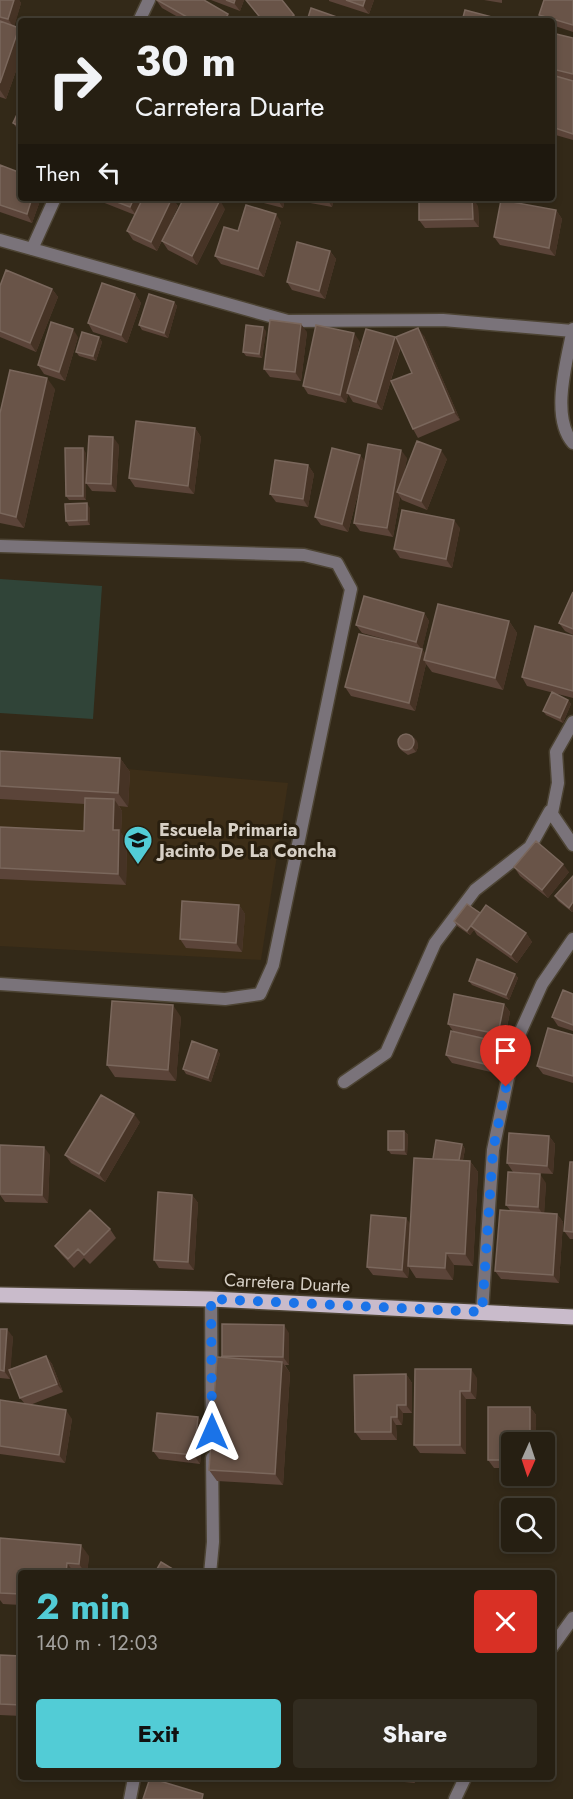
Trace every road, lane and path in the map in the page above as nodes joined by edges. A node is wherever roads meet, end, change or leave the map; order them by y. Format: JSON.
{"nodes":[{"id":1,"x":149,"y":0,"type":"edge"},
{"id":2,"x":140,"y":18,"type":"edge"},
{"id":3,"x":55,"y":201,"type":"edge"},
{"id":4,"x":0,"y":240,"type":"edge"},
{"id":5,"x":32,"y":249,"type":"junction"},
{"id":6,"x":573,"y":330,"type":"edge"},
{"id":7,"x":573,"y":443,"type":"edge"},
{"id":8,"x":0,"y":546,"type":"edge"},
{"id":9,"x":573,"y":722,"type":"edge"},
{"id":10,"x":552,"y":813,"type":"junction"},
{"id":11,"x":573,"y":845,"type":"edge"},
{"id":12,"x":573,"y":939,"type":"edge"},
{"id":13,"x":0,"y":984,"type":"edge"},
{"id":14,"x":344,"y":1082,"type":"dead end"},
{"id":15,"x":0,"y":1295,"type":"edge"},
{"id":16,"x":211,"y":1299,"type":"junction"},
{"id":17,"x":482,"y":1312,"type":"junction"},
{"id":18,"x":573,"y":1317,"type":"edge"},
{"id":19,"x":210,"y":1570,"type":"edge"},
{"id":20,"x":573,"y":1618,"type":"edge"},
{"id":21,"x":555,"y":1643,"type":"edge"},
{"id":22,"x":134,"y":1780,"type":"edge"},
{"id":23,"x":464,"y":1780,"type":"edge"},
{"id":24,"x":130,"y":1799,"type":"edge"},
{"id":25,"x":455,"y":1799,"type":"edge"}],
"edges":[{"from":1,"to":2,"type":"street"},
{"from":3,"to":5,"type":"street"},
{"from":4,"to":5,"type":"street"},
{"from":5,"to":6,"type":"street"},
{"from":6,"to":7,"type":"street"},
{"from":8,"to":13,"type":"street"},
{"from":9,"to":10,"type":"street"},
{"from":10,"to":11,"type":"street"},
{"from":10,"to":14,"type":"street"},
{"from":12,"to":17,"type":"street"},
{"from":15,"to":16,"type":"main road","name":"Carretera Duarte"},
{"from":16,"to":17,"type":"main road","name":"Carretera Duarte"},
{"from":16,"to":19,"type":"street"},
{"from":17,"to":18,"type":"main road","name":"Carretera Duarte"},
{"from":20,"to":21,"type":"street"},
{"from":22,"to":24,"type":"street"},
{"from":23,"to":25,"type":"street"}]}
